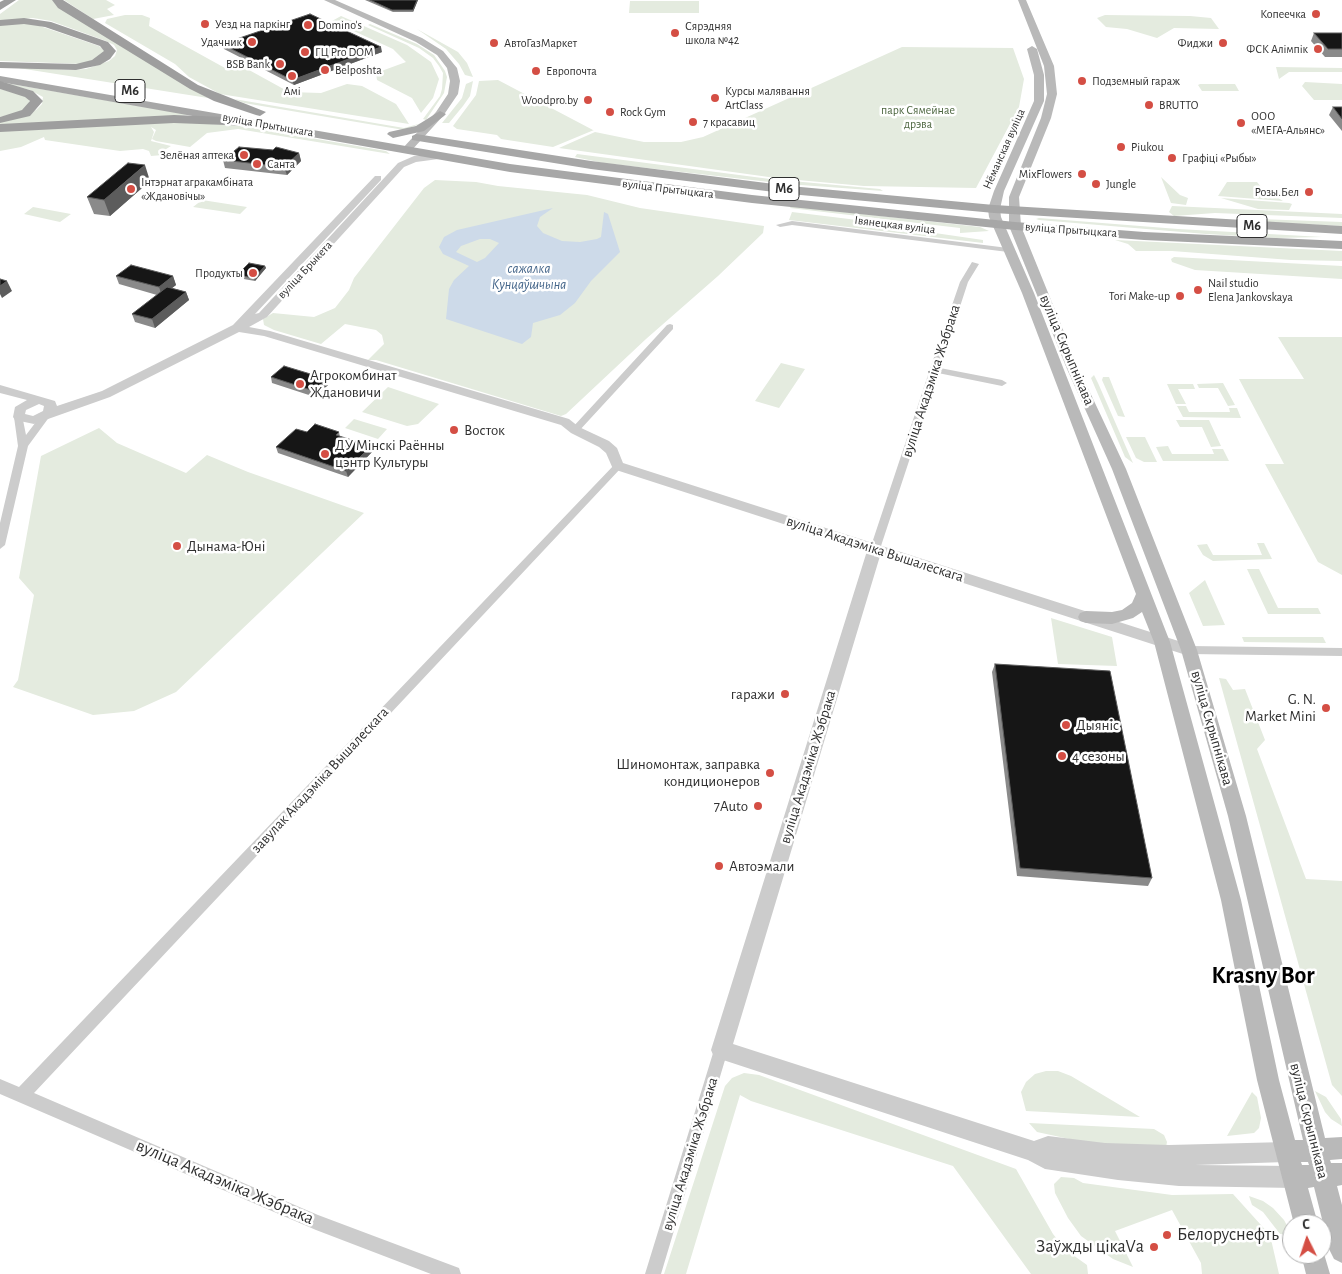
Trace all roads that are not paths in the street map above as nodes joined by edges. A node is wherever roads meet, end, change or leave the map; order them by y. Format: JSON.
{"nodes":[{"id":1,"x":11,"y":0,"type":"edge"},
{"id":2,"x":58,"y":0,"type":"edge"},
{"id":3,"x":328,"y":0,"type":"edge"},
{"id":4,"x":1022,"y":0,"type":"edge"},
{"id":5,"x":0,"y":7,"type":"edge"},
{"id":6,"x":1017,"y":14,"type":"dead end"},
{"id":7,"x":0,"y":23,"type":"edge"},
{"id":8,"x":0,"y":64,"type":"edge"},
{"id":9,"x":0,"y":70,"type":"edge"},
{"id":10,"x":0,"y":79,"type":"edge"},
{"id":11,"x":0,"y":85,"type":"edge"},
{"id":12,"x":265,"y":113,"type":"joint"},
{"id":13,"x":440,"y":114,"type":"junction"},
{"id":14,"x":0,"y":120,"type":"edge"},
{"id":15,"x":251,"y":122,"type":"junction"},
{"id":16,"x":0,"y":128,"type":"edge"},
{"id":17,"x":419,"y":139,"type":"junction"},
{"id":18,"x":442,"y":142,"type":"junction"},
{"id":19,"x":408,"y":149,"type":"junction"},
{"id":20,"x":446,"y":157,"type":"junction"},
{"id":21,"x":354,"y":202,"type":"junction"},
{"id":22,"x":367,"y":204,"type":"junction"},
{"id":23,"x":994,"y":209,"type":"junction"},
{"id":24,"x":1013,"y":210,"type":"junction"},
{"id":25,"x":780,"y":225,"type":"dead end"},
{"id":26,"x":997,"y":225,"type":"junction"},
{"id":27,"x":1015,"y":226,"type":"junction"},
{"id":28,"x":1342,"y":230,"type":"edge"},
{"id":29,"x":1342,"y":244,"type":"edge"},
{"id":30,"x":1008,"y":250,"type":"junction"},
{"id":31,"x":975,"y":264,"type":"dead end"},
{"id":32,"x":293,"y":267,"type":"junction"},
{"id":33,"x":306,"y":269,"type":"junction"},
{"id":34,"x":670,"y":327,"type":"dead end"},
{"id":35,"x":237,"y":328,"type":"junction"},
{"id":36,"x":934,"y":369,"type":"junction"},
{"id":37,"x":1002,"y":384,"type":"dead end"},
{"id":38,"x":1,"y":389,"type":"edge"},
{"id":39,"x":45,"y":408,"type":"junction"},
{"id":40,"x":19,"y":414,"type":"junction"},
{"id":41,"x":575,"y":430,"type":"junction"},
{"id":42,"x":23,"y":446,"type":"junction"},
{"id":43,"x":618,"y":466,"type":"junction"},
{"id":44,"x":0,"y":545,"type":"edge"},
{"id":45,"x":875,"y":549,"type":"junction"},
{"id":46,"x":1144,"y":593,"type":"junction"},
{"id":47,"x":1086,"y":617,"type":"junction"},
{"id":48,"x":1162,"y":642,"type":"junction"},
{"id":49,"x":1189,"y":650,"type":"junction"},
{"id":50,"x":1342,"y":652,"type":"edge"},
{"id":51,"x":721,"y":1050,"type":"junction"},
{"id":52,"x":0,"y":1086,"type":"edge"},
{"id":53,"x":23,"y":1094,"type":"junction"},
{"id":54,"x":1342,"y":1148,"type":"edge"},
{"id":55,"x":1316,"y":1149,"type":"junction"},
{"id":56,"x":1034,"y":1151,"type":"junction"},
{"id":57,"x":1286,"y":1152,"type":"junction"},
{"id":58,"x":1333,"y":1175,"type":"edge"},
{"id":59,"x":1294,"y":1177,"type":"junction"},
{"id":60,"x":1303,"y":1214,"type":"edge"},
{"id":61,"x":1342,"y":1251,"type":"edge"},
{"id":62,"x":452,"y":1274,"type":"edge"},
{"id":63,"x":653,"y":1274,"type":"edge"}],
"edges":[{"from":1,"to":5,"type":"highway"},
{"from":2,"to":12,"type":"highway"},
{"from":3,"to":13,"type":"main road"},
{"from":4,"to":24,"type":"main road","name":"Нёманская вуліца"},
{"from":6,"to":23,"type":"main road","name":"Нёманская вуліца"},
{"from":7,"to":8,"type":"highway"},
{"from":9,"to":12,"type":"main road","name":"вуліца Прытыцкага","number":"М6"},
{"from":10,"to":15,"type":"main road","name":"вуліца Прытыцкага","number":"М6"},
{"from":11,"to":14,"type":"highway"},
{"from":13,"to":17,"type":"main road"},
{"from":13,"to":17,"type":"main road","name":"вуліца Прытыцкага","number":"М6"},
{"from":13,"to":18,"type":"main road"},
{"from":15,"to":16,"type":"highway"},
{"from":15,"to":19,"type":"main road","name":"вуліца Прытыцкага","number":"М6"},
{"from":17,"to":18,"type":"main road","name":"вуліца Прытыцкага","number":"М6"},
{"from":17,"to":19,"type":"main road"},
{"from":18,"to":23,"type":"main road","name":"вуліца Прытыцкага","number":"М6"},
{"from":19,"to":20,"type":"main road","name":"вуліца Прытыцкага","number":"М6"},
{"from":19,"to":21,"type":"street","name":"вуліца Брыкета"},
{"from":20,"to":22,"type":"street","name":"вуліца Брыкета"},
{"from":20,"to":26,"type":"main road","name":"вуліца Прытыцкага","number":"М6"},
{"from":21,"to":22,"type":"street"},
{"from":21,"to":32,"type":"street","name":"вуліца Брыкета"},
{"from":22,"to":33,"type":"street","name":"вуліца Брыкета"},
{"from":23,"to":24,"type":"main road","name":"вуліца Прытыцкага","number":"М6"},
{"from":23,"to":26,"type":"main road","name":"Нёманская вуліца"},
{"from":24,"to":27,"type":"main road","name":"Нёманская вуліца"},
{"from":24,"to":28,"type":"main road","name":"вуліца Прытыцкага","number":"М6"},
{"from":25,"to":30,"type":"street","name":"Івянецкая вуліца"},
{"from":26,"to":27,"type":"main road","name":"вуліца Прытыцкага","number":"М6"},
{"from":26,"to":30,"type":"main road","name":"вуліца Скрыпнікава"},
{"from":27,"to":29,"type":"main road","name":"вуліца Прытыцкага","number":"М6"},
{"from":27,"to":49,"type":"main road","name":"вуліца Скрыпнікава"},
{"from":30,"to":46,"type":"main road","name":"вуліца Скрыпнікава"},
{"from":31,"to":36,"type":"street","name":"вуліца Акадэміка Жэбрака"},
{"from":32,"to":33,"type":"street"},
{"from":32,"to":35,"type":"street","name":"вуліца Брыкета"},
{"from":33,"to":35,"type":"street","name":"вуліца Брыкета"},
{"from":34,"to":41,"type":"street"},
{"from":35,"to":39,"type":"street","name":"вуліца Брыкета"},
{"from":35,"to":41,"type":"street"},
{"from":36,"to":37,"type":"street"},
{"from":36,"to":45,"type":"street","name":"вуліца Акадэміка Жэбрака"},
{"from":38,"to":39,"type":"street"},
{"from":38,"to":40,"type":"street"},
{"from":39,"to":40,"type":"street"},
{"from":39,"to":40,"type":"street"},
{"from":39,"to":42,"type":"street"},
{"from":40,"to":42,"type":"street"},
{"from":41,"to":43,"type":"street"},
{"from":42,"to":44,"type":"street"},
{"from":43,"to":45,"type":"street","name":"вуліца Акадэміка Вышалескага"},
{"from":43,"to":53,"type":"street","name":"завулак Акадэміка Вышалескага"},
{"from":45,"to":47,"type":"street","name":"вуліца Акадэміка Вышалескага"},
{"from":45,"to":51,"type":"street","name":"вуліца Акадэміка Жэбрака"},
{"from":46,"to":47,"type":"main road"},
{"from":46,"to":48,"type":"main road","name":"вуліца Скрыпнікава"},
{"from":47,"to":48,"type":"street","name":"вуліца Акадэміка Вышалескага"},
{"from":48,"to":49,"type":"street","name":"вуліца Акадэміка Вышалескага"},
{"from":48,"to":57,"type":"main road","name":"вуліца Скрыпнікава"},
{"from":49,"to":50,"type":"street"},
{"from":49,"to":55,"type":"main road","name":"вуліца Скрыпнікава"},
{"from":51,"to":56,"type":"street"},
{"from":51,"to":63,"type":"street","name":"вуліца Акадэміка Жэбрака"},
{"from":52,"to":53,"type":"street","name":"вуліца Акадэміка Жэбрака"},
{"from":53,"to":62,"type":"street","name":"вуліца Акадэміка Жэбрака"},
{"from":54,"to":55,"type":"main road"},
{"from":55,"to":57,"type":"main road"},
{"from":55,"to":58,"type":"main road","name":"вуліца Скрыпнікава"},
{"from":56,"to":57,"type":"street"},
{"from":56,"to":59,"type":"street"},
{"from":57,"to":59,"type":"main road","name":"вуліца Скрыпнікава"},
{"from":58,"to":59,"type":"main road"},
{"from":58,"to":61,"type":"main road","name":"вуліца Скрыпнікава"},
{"from":59,"to":60,"type":"main road","name":"вуліца Скрыпнікава"}]}
